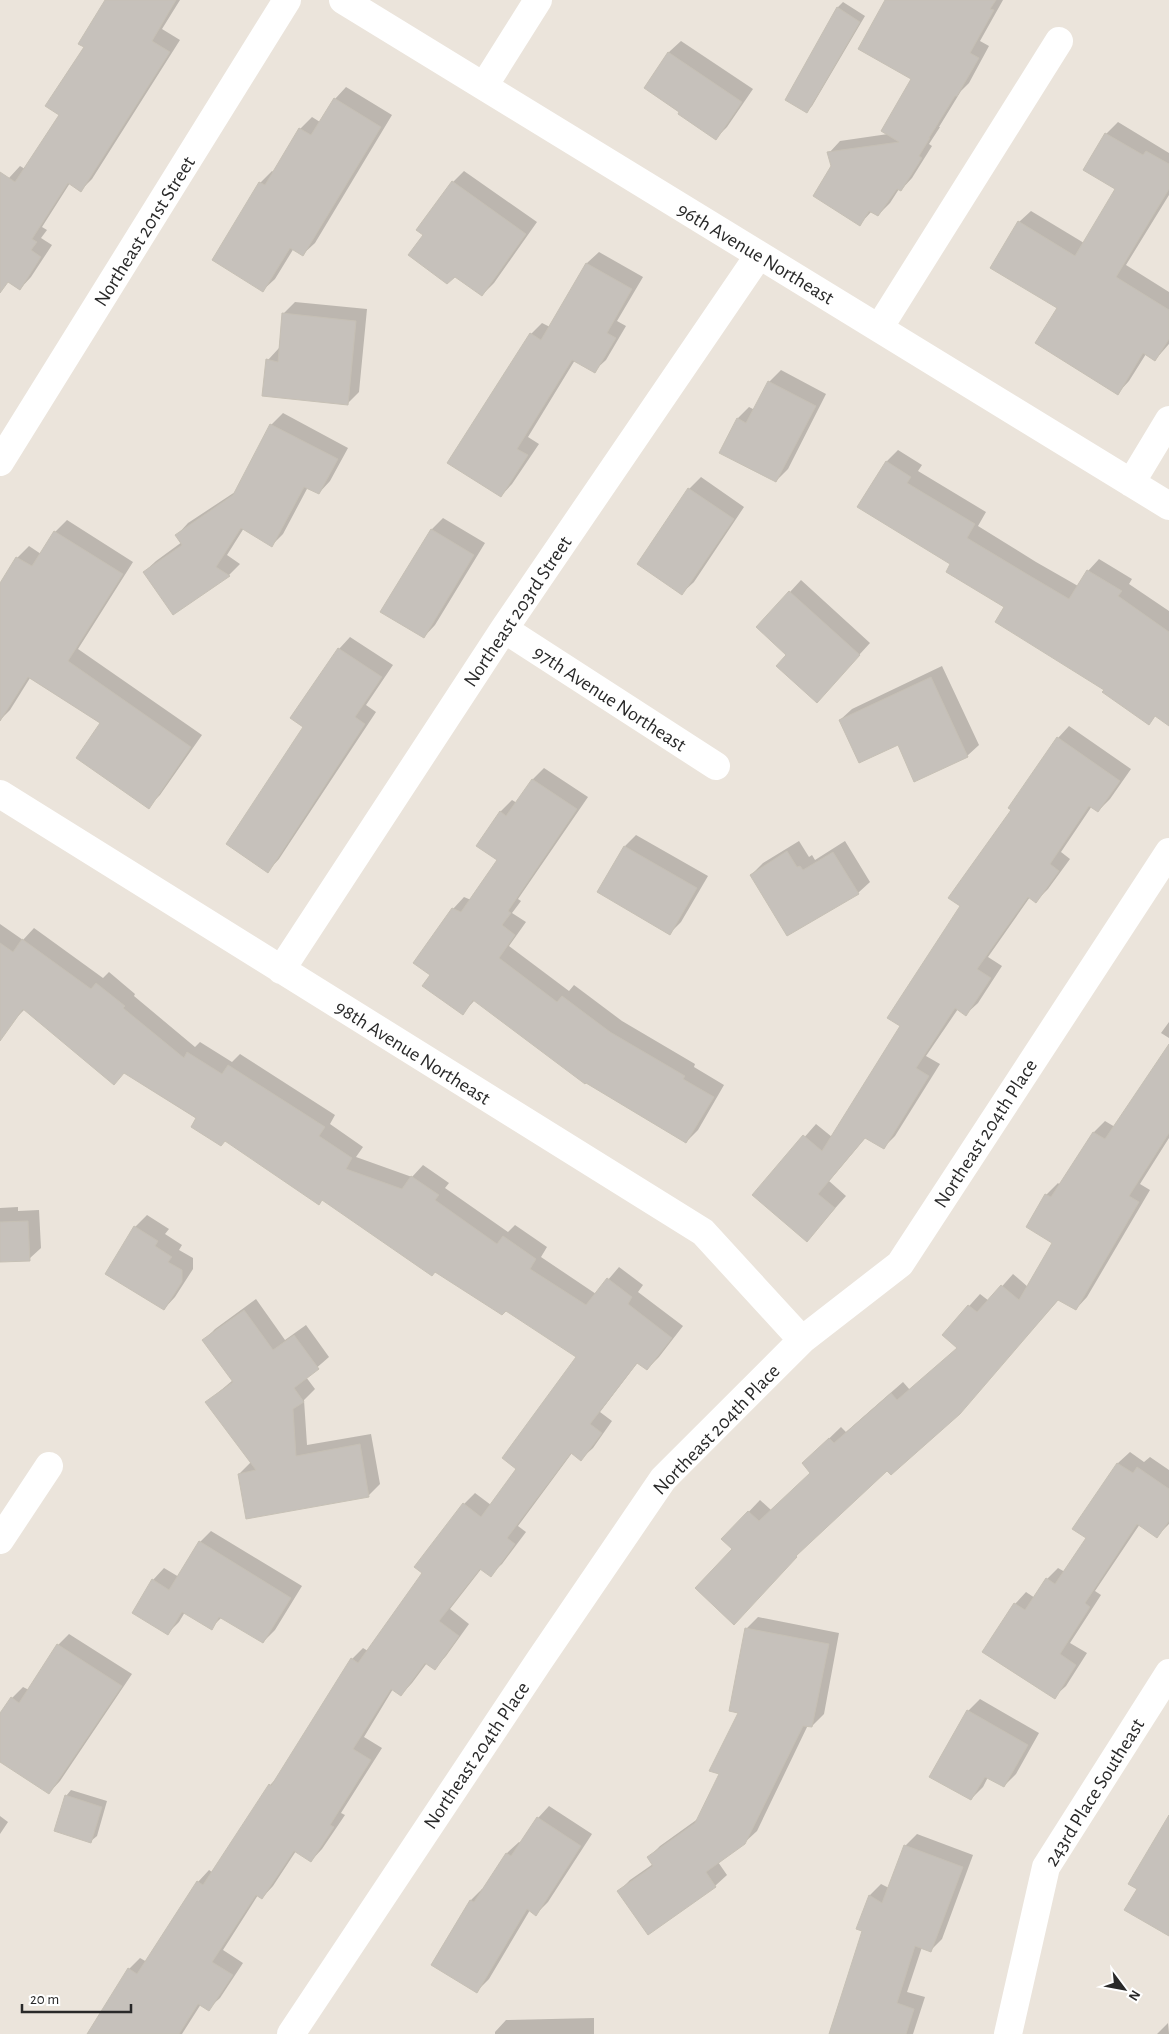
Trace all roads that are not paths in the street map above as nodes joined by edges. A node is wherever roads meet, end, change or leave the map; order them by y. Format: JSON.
{"nodes":[{"id":1,"x":287,"y":0,"type":"edge"},
{"id":2,"x":344,"y":0,"type":"edge"},
{"id":3,"x":538,"y":0,"type":"edge"},
{"id":4,"x":1060,"y":41,"type":"dead end"},
{"id":5,"x":484,"y":86,"type":"junction"},
{"id":6,"x":759,"y":255,"type":"junction"},
{"id":7,"x":879,"y":328,"type":"junction"},
{"id":8,"x":1169,"y":420,"type":"edge"},
{"id":9,"x":0,"y":462,"type":"edge"},
{"id":10,"x":1131,"y":483,"type":"junction"},
{"id":11,"x":1169,"y":506,"type":"edge"},
{"id":12,"x":504,"y":629,"type":"junction"},
{"id":13,"x":716,"y":766,"type":"dead end"},
{"id":14,"x":0,"y":794,"type":"edge"},
{"id":15,"x":1169,"y":852,"type":"edge"},
{"id":16,"x":282,"y":970,"type":"junction"},
{"id":17,"x":802,"y":1340,"type":"junction"},
{"id":18,"x":49,"y":1466,"type":"dead end"},
{"id":19,"x":0,"y":1540,"type":"edge"},
{"id":20,"x":1169,"y":1674,"type":"edge"},
{"id":21,"x":291,"y":2034,"type":"edge"},
{"id":22,"x":1008,"y":2034,"type":"edge"}],
"edges":[{"from":1,"to":9,"type":"street","name":"Northeast 201st Street"},
{"from":2,"to":5,"type":"street","name":"96th Avenue Northeast"},
{"from":3,"to":5,"type":"street"},
{"from":4,"to":7,"type":"street"},
{"from":5,"to":6,"type":"street","name":"96th Avenue Northeast"},
{"from":6,"to":7,"type":"street","name":"96th Avenue Northeast"},
{"from":6,"to":12,"type":"street","name":"Northeast 203rd Street"},
{"from":7,"to":10,"type":"street","name":"96th Avenue Northeast"},
{"from":8,"to":10,"type":"street"},
{"from":10,"to":11,"type":"street","name":"96th Avenue Northeast"},
{"from":12,"to":13,"type":"street","name":"97th Avenue Northeast"},
{"from":12,"to":16,"type":"street","name":"Northeast 203rd Street"},
{"from":14,"to":16,"type":"street","name":"98th Avenue Northeast"},
{"from":15,"to":17,"type":"street","name":"Northeast 204th Place"},
{"from":16,"to":17,"type":"street","name":"98th Avenue Northeast"},
{"from":17,"to":21,"type":"street","name":"Northeast 204th Place"},
{"from":18,"to":19,"type":"street"},
{"from":20,"to":22,"type":"street","name":"243rd Place Southeast"}]}
